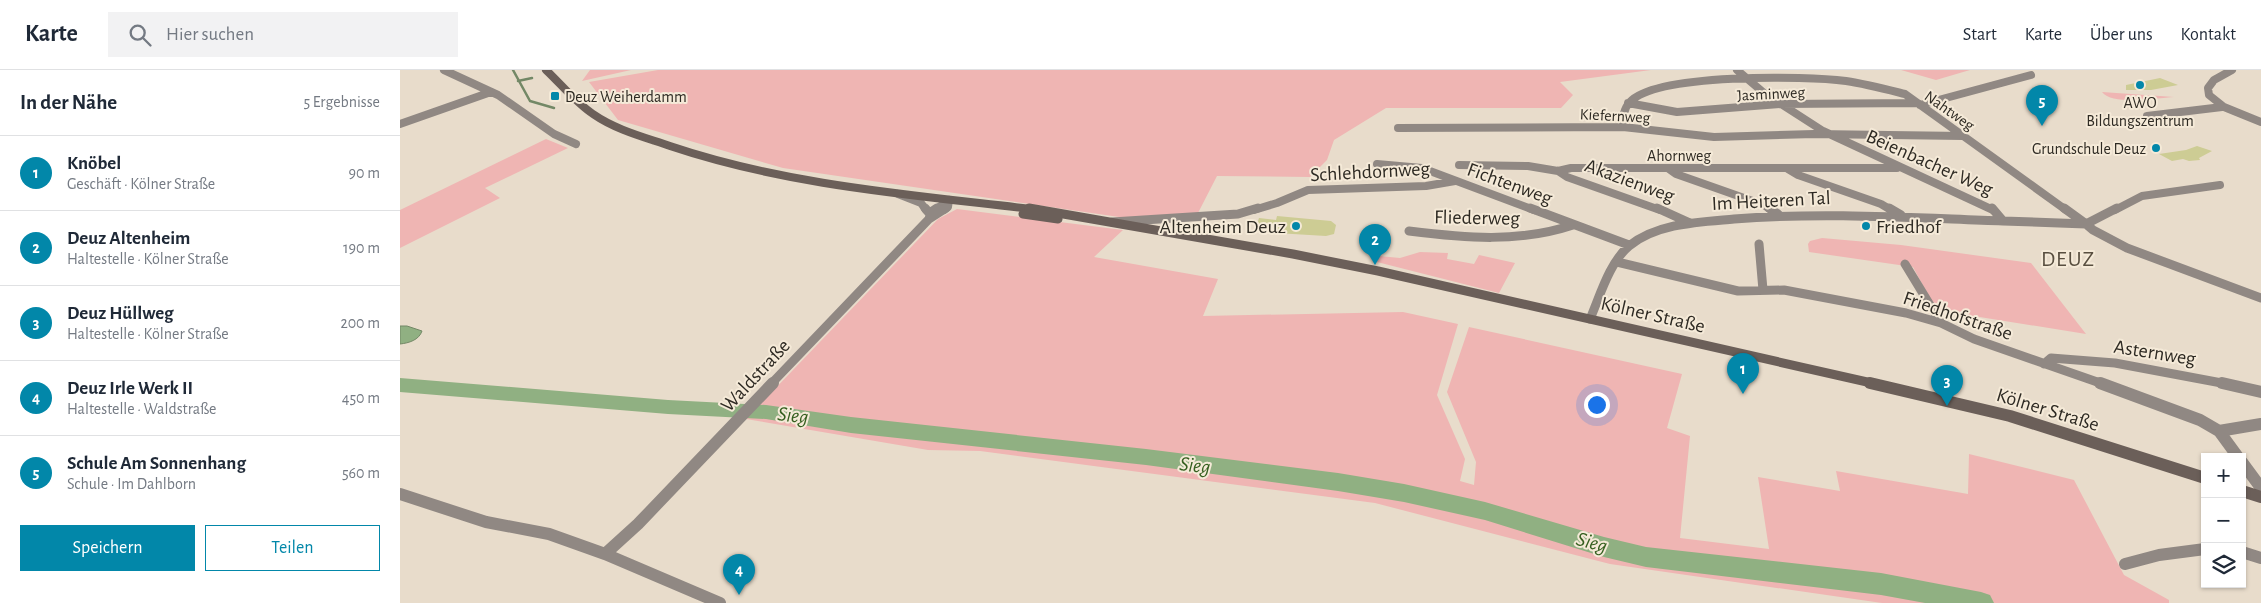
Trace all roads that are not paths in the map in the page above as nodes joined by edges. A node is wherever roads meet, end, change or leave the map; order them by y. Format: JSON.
{"nodes":[{"id":1,"x":444,"y":70,"type":"edge"},
{"id":2,"x":546,"y":70,"type":"edge"},
{"id":3,"x":1737,"y":70,"type":"edge"},
{"id":4,"x":2232,"y":70,"type":"edge"},
{"id":5,"x":2031,"y":76,"type":"dead end"},
{"id":6,"x":1744,"y":77,"type":"junction"},
{"id":7,"x":491,"y":92,"type":"junction"},
{"id":8,"x":1628,"y":103,"type":"junction"},
{"id":9,"x":1780,"y":104,"type":"junction"},
{"id":10,"x":1918,"y":104,"type":"junction"},
{"id":11,"x":2222,"y":107,"type":"junction"},
{"id":12,"x":2147,"y":116,"type":"dead end"},
{"id":13,"x":2261,"y":122,"type":"edge"},
{"id":14,"x":400,"y":124,"type":"edge"},
{"id":15,"x":1623,"y":127,"type":"junction"},
{"id":16,"x":1398,"y":128,"type":"dead end"},
{"id":17,"x":1830,"y":135,"type":"junction"},
{"id":18,"x":1964,"y":136,"type":"junction"},
{"id":19,"x":576,"y":144,"type":"dead end"},
{"id":20,"x":1377,"y":164,"type":"dead end"},
{"id":21,"x":1459,"y":165,"type":"dead end"},
{"id":22,"x":1900,"y":168,"type":"junction"},
{"id":23,"x":1669,"y":169,"type":"junction"},
{"id":24,"x":1788,"y":169,"type":"junction"},
{"id":25,"x":1558,"y":171,"type":"junction"},
{"id":26,"x":1455,"y":181,"type":"junction"},
{"id":27,"x":2220,"y":185,"type":"dead end"},
{"id":28,"x":898,"y":194,"type":"junction"},
{"id":29,"x":949,"y":200,"type":"junction"},
{"id":30,"x":1778,"y":214,"type":"junction"},
{"id":31,"x":1902,"y":216,"type":"junction"},
{"id":32,"x":929,"y":217,"type":"junction"},
{"id":33,"x":2004,"y":221,"type":"junction"},
{"id":34,"x":1110,"y":223,"type":"junction"},
{"id":35,"x":1690,"y":223,"type":"junction"},
{"id":36,"x":2086,"y":224,"type":"junction"},
{"id":37,"x":1573,"y":225,"type":"junction"},
{"id":38,"x":1410,"y":231,"type":"dead end"},
{"id":39,"x":1759,"y":244,"type":"dead end"},
{"id":40,"x":1629,"y":245,"type":"junction"},
{"id":41,"x":1617,"y":262,"type":"junction"},
{"id":42,"x":1906,"y":264,"type":"dead end"},
{"id":43,"x":1763,"y":290,"type":"junction"},
{"id":44,"x":2261,"y":298,"type":"edge"},
{"id":45,"x":1590,"y":319,"type":"junction"},
{"id":46,"x":1940,"y":323,"type":"junction"},
{"id":47,"x":2044,"y":364,"type":"junction"},
{"id":48,"x":2261,"y":392,"type":"edge"},
{"id":49,"x":2261,"y":424,"type":"edge"},
{"id":50,"x":2219,"y":431,"type":"junction"},
{"id":51,"x":2235,"y":453,"type":"edge"},
{"id":52,"x":2246,"y":467,"type":"edge"},
{"id":53,"x":2201,"y":477,"type":"edge"},
{"id":54,"x":2261,"y":488,"type":"edge"},
{"id":55,"x":2246,"y":492,"type":"edge"},
{"id":56,"x":400,"y":494,"type":"edge"},
{"id":57,"x":2261,"y":497,"type":"edge"},
{"id":58,"x":2201,"y":550,"type":"edge"},
{"id":59,"x":2246,"y":553,"type":"edge"},
{"id":60,"x":605,"y":554,"type":"junction"},
{"id":61,"x":2261,"y":558,"type":"edge"},
{"id":62,"x":2125,"y":564,"type":"dead end"},
{"id":63,"x":720,"y":603,"type":"edge"}],
"edges":[{"from":1,"to":7,"type":"street"},
{"from":2,"to":28,"type":"main road","name":"Kölner Straße"},
{"from":3,"to":6,"type":"street","name":"Beienbacher Weg"},
{"from":4,"to":11,"type":"street"},
{"from":5,"to":10,"type":"street","name":"Jasminweg"},
{"from":6,"to":8,"type":"street","name":"Nahtweg"},
{"from":6,"to":9,"type":"street","name":"Beienbacher Weg"},
{"from":6,"to":10,"type":"street","name":"Nahtweg"},
{"from":7,"to":14,"type":"street"},
{"from":7,"to":19,"type":"street"},
{"from":8,"to":9,"type":"street","name":"Jasminweg"},
{"from":8,"to":15,"type":"street"},
{"from":9,"to":10,"type":"street","name":"Jasminweg"},
{"from":9,"to":17,"type":"street","name":"Beienbacher Weg"},
{"from":10,"to":18,"type":"street","name":"Nahtweg"},
{"from":11,"to":12,"type":"street"},
{"from":11,"to":13,"type":"street"},
{"from":15,"to":16,"type":"street","name":"Kiefernweg"},
{"from":15,"to":17,"type":"street","name":"Kiefernweg"},
{"from":17,"to":18,"type":"street","name":"Kiefernweg"},
{"from":17,"to":22,"type":"street","name":"Beienbacher Weg"},
{"from":18,"to":36,"type":"street","name":"Nahtweg"},
{"from":20,"to":26,"type":"street","name":"Fichtenweg"},
{"from":21,"to":25,"type":"street","name":"Ahornweg"},
{"from":22,"to":24,"type":"street","name":"Ahornweg"},
{"from":22,"to":33,"type":"street","name":"Beienbacher Weg"},
{"from":23,"to":24,"type":"street","name":"Ahornweg"},
{"from":23,"to":25,"type":"street","name":"Ahornweg"},
{"from":23,"to":30,"type":"street"},
{"from":24,"to":31,"type":"street"},
{"from":25,"to":35,"type":"street","name":"Akazienweg"},
{"from":26,"to":34,"type":"street","name":"Schlehdornweg"},
{"from":26,"to":37,"type":"street","name":"Fichtenweg"},
{"from":27,"to":36,"type":"street"},
{"from":28,"to":29,"type":"main road","name":"Kölner Straße"},
{"from":28,"to":32,"type":"street"},
{"from":29,"to":32,"type":"street","name":"Waldstraße"},
{"from":29,"to":34,"type":"main road","name":"Kölner Straße"},
{"from":30,"to":31,"type":"street","name":"Im Heiteren Tal"},
{"from":30,"to":35,"type":"street","name":"Im Heiteren Tal"},
{"from":31,"to":33,"type":"street","name":"Im Heiteren Tal"},
{"from":32,"to":60,"type":"street","name":"Waldstraße"},
{"from":33,"to":36,"type":"street","name":"Beienbacher Weg"},
{"from":34,"to":45,"type":"main road","name":"Kölner Straße"},
{"from":35,"to":40,"type":"street","name":"Im Heiteren Tal"},
{"from":36,"to":44,"type":"street"},
{"from":37,"to":38,"type":"street","name":"Fliederweg"},
{"from":37,"to":40,"type":"street","name":"Fichtenweg"},
{"from":39,"to":43,"type":"street"},
{"from":40,"to":41,"type":"street","name":"Im Heiteren Tal"},
{"from":41,"to":43,"type":"street","name":"Friedhofstraße"},
{"from":41,"to":45,"type":"street","name":"Im Heiteren Tal"},
{"from":42,"to":46,"type":"street"},
{"from":43,"to":46,"type":"street","name":"Friedhofstraße"},
{"from":45,"to":53,"type":"main road","name":"Kölner Straße"},
{"from":46,"to":47,"type":"street","name":"Friedhofstraße"},
{"from":47,"to":48,"type":"street","name":"Asternweg"},
{"from":47,"to":50,"type":"street","name":"Friedhofstraße"},
{"from":49,"to":50,"type":"street"},
{"from":50,"to":51,"type":"street"},
{"from":52,"to":54,"type":"street"},
{"from":55,"to":57,"type":"main road"},
{"from":56,"to":60,"type":"street"},
{"from":58,"to":62,"type":"street"},
{"from":59,"to":61,"type":"street"},
{"from":60,"to":63,"type":"street"}]}
